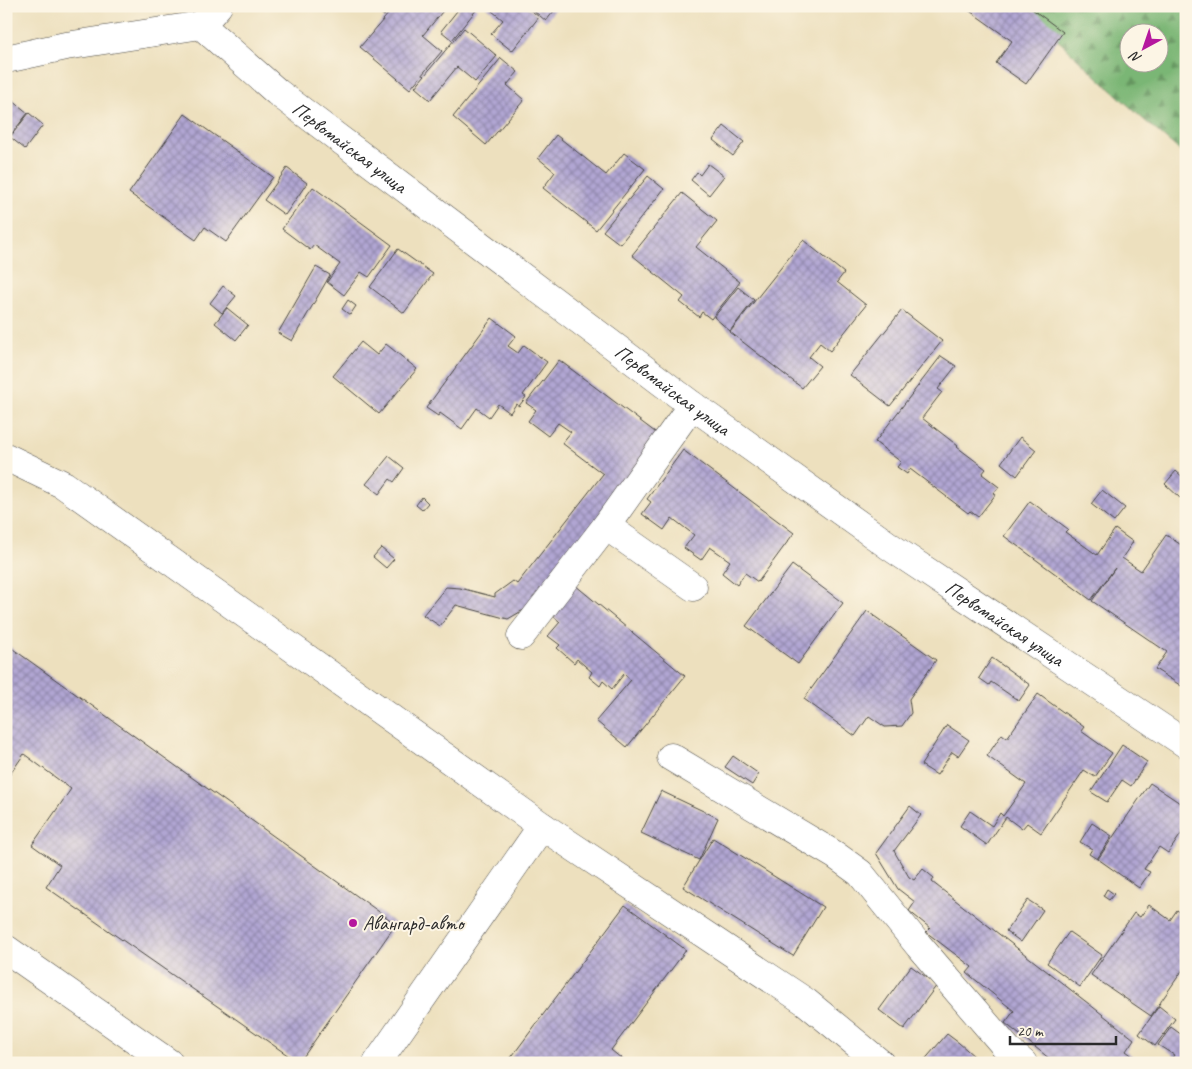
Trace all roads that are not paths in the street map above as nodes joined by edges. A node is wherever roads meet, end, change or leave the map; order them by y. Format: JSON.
{"nodes":[{"id":1,"x":210,"y":16,"type":"edge"},
{"id":2,"x":6,"y":59,"type":"edge"},
{"id":3,"x":692,"y":405,"type":"junction"},
{"id":4,"x":6,"y":457,"type":"edge"},
{"id":5,"x":606,"y":526,"type":"junction"},
{"id":6,"x":694,"y":587,"type":"dead end"},
{"id":7,"x":521,"y":636,"type":"dead end"},
{"id":8,"x":1186,"y":744,"type":"edge"},
{"id":9,"x":670,"y":757,"type":"dead end"},
{"id":10,"x":542,"y":826,"type":"junction"},
{"id":11,"x":6,"y":949,"type":"edge"},
{"id":12,"x":169,"y":1063,"type":"edge"},
{"id":13,"x":377,"y":1063,"type":"edge"},
{"id":14,"x":880,"y":1063,"type":"edge"},
{"id":15,"x":1023,"y":1063,"type":"edge"}],
"edges":[{"from":1,"to":2,"type":"street"},
{"from":1,"to":3,"type":"street","name":"Первомайская улица"},
{"from":3,"to":5,"type":"street"},
{"from":3,"to":8,"type":"street","name":"Первомайская улица"},
{"from":4,"to":10,"type":"street"},
{"from":5,"to":6,"type":"street"},
{"from":5,"to":7,"type":"street"},
{"from":9,"to":15,"type":"street"},
{"from":10,"to":13,"type":"street"},
{"from":10,"to":14,"type":"street"},
{"from":11,"to":12,"type":"street"}]}
